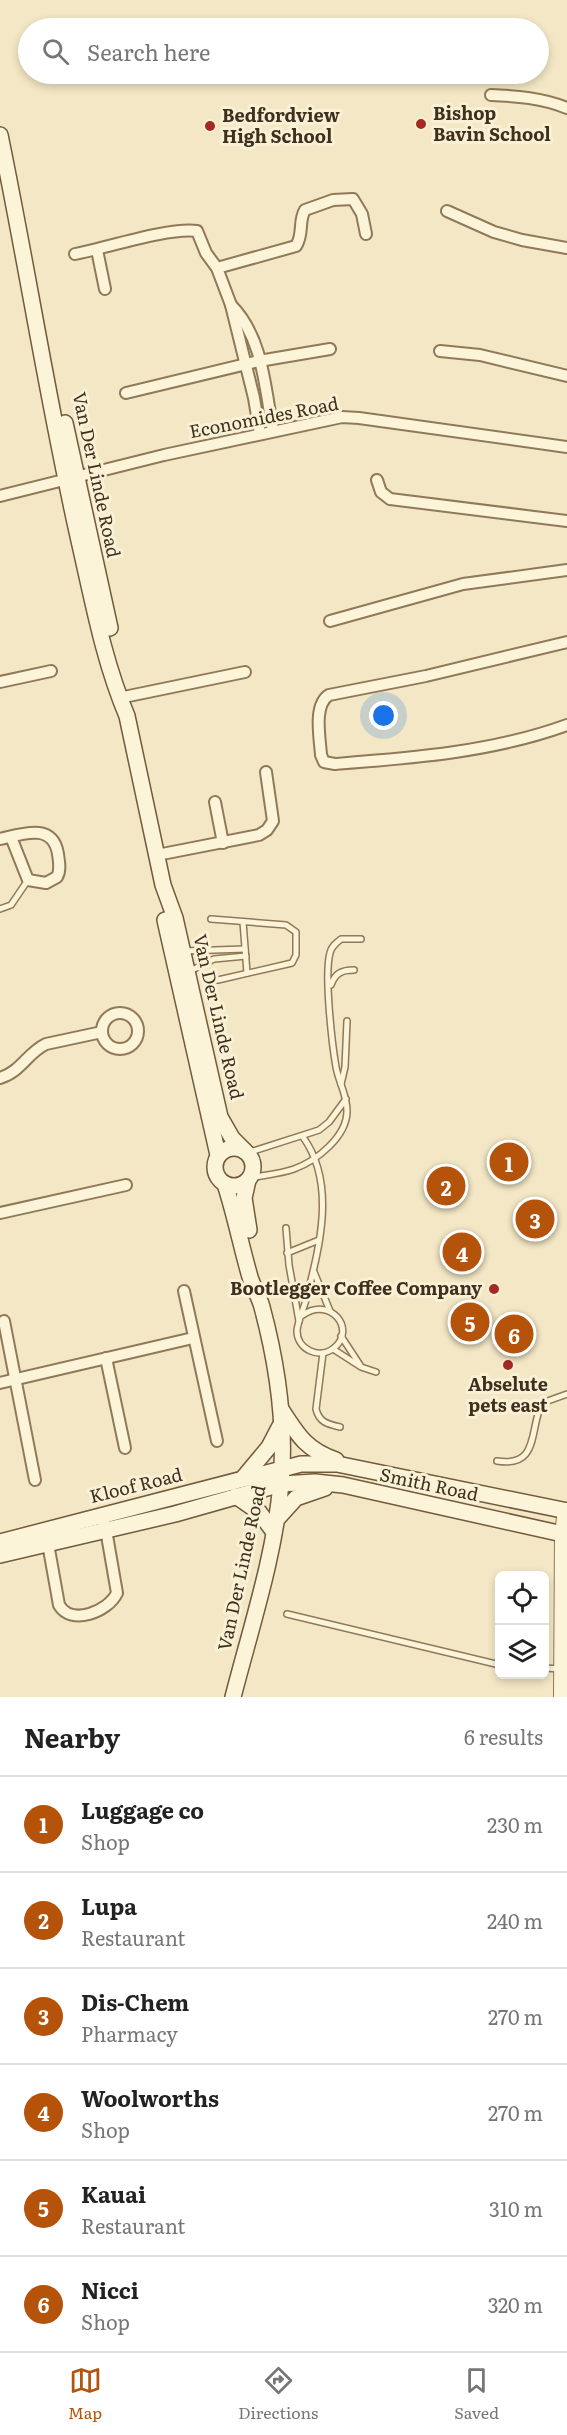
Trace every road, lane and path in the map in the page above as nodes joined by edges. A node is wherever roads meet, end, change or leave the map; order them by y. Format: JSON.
{"nodes":[{"id":1,"x":491,"y":94,"type":"dead end"},
{"id":2,"x":567,"y":108,"type":"edge"},
{"id":3,"x":0,"y":135,"type":"edge"},
{"id":4,"x":447,"y":211,"type":"dead end"},
{"id":5,"x":366,"y":234,"type":"dead end"},
{"id":6,"x":567,"y":248,"type":"edge"},
{"id":7,"x":97,"y":250,"type":"junction"},
{"id":8,"x":75,"y":254,"type":"dead end"},
{"id":9,"x":217,"y":268,"type":"junction"},
{"id":10,"x":105,"y":289,"type":"dead end"},
{"id":11,"x":231,"y":305,"type":"junction"},
{"id":12,"x":330,"y":349,"type":"dead end"},
{"id":13,"x":440,"y":351,"type":"dead end"},
{"id":14,"x":259,"y":362,"type":"junction"},
{"id":15,"x":246,"y":364,"type":"junction"},
{"id":16,"x":567,"y":376,"type":"edge"},
{"id":17,"x":126,"y":393,"type":"dead end"},
{"id":18,"x":273,"y":431,"type":"junction"},
{"id":19,"x":260,"y":434,"type":"junction"},
{"id":20,"x":567,"y":447,"type":"edge"},
{"id":21,"x":71,"y":477,"type":"junction"},
{"id":22,"x":377,"y":480,"type":"dead end"},
{"id":23,"x":0,"y":496,"type":"edge"},
{"id":24,"x":567,"y":521,"type":"edge"},
{"id":25,"x":567,"y":570,"type":"edge"},
{"id":26,"x":330,"y":621,"type":"dead end"},
{"id":27,"x":567,"y":642,"type":"edge"},
{"id":28,"x":51,"y":671,"type":"dead end"},
{"id":29,"x":245,"y":672,"type":"dead end"},
{"id":30,"x":0,"y":682,"type":"edge"},
{"id":31,"x":123,"y":698,"type":"junction"},
{"id":32,"x":567,"y":725,"type":"edge"},
{"id":33,"x":267,"y":772,"type":"dead end"},
{"id":34,"x":215,"y":802,"type":"dead end"},
{"id":35,"x":6,"y":838,"type":"edge"},
{"id":36,"x":223,"y":843,"type":"junction"},
{"id":37,"x":157,"y":855,"type":"junction"},
{"id":38,"x":28,"y":880,"type":"junction"},
{"id":39,"x":163,"y":885,"type":"junction"},
{"id":40,"x":0,"y":909,"type":"edge"},
{"id":41,"x":211,"y":919,"type":"dead end"},
{"id":42,"x":243,"y":922,"type":"junction"},
{"id":43,"x":361,"y":939,"type":"dead end"},
{"id":44,"x":245,"y":949,"type":"junction"},
{"id":45,"x":183,"y":951,"type":"junction"},
{"id":46,"x":246,"y":956,"type":"junction"},
{"id":47,"x":354,"y":970,"type":"dead end"},
{"id":48,"x":187,"y":972,"type":"junction"},
{"id":49,"x":247,"y":973,"type":"junction"},
{"id":50,"x":218,"y":980,"type":"dead end"},
{"id":51,"x":329,"y":989,"type":"junction"},
{"id":52,"x":347,"y":1021,"type":"dead end"},
{"id":53,"x":102,"y":1032,"type":"dead end"},
{"id":54,"x":0,"y":1078,"type":"edge"},
{"id":55,"x":341,"y":1085,"type":"junction"},
{"id":56,"x":346,"y":1098,"type":"junction"},
{"id":57,"x":303,"y":1137,"type":"junction"},
{"id":58,"x":246,"y":1152,"type":"junction"},
{"id":59,"x":218,"y":1155,"type":"junction"},
{"id":60,"x":316,"y":1157,"type":"junction"},
{"id":61,"x":249,"y":1179,"type":"junction"},
{"id":62,"x":225,"y":1184,"type":"junction"},
{"id":63,"x":126,"y":1185,"type":"dead end"},
{"id":64,"x":0,"y":1213,"type":"edge"},
{"id":65,"x":286,"y":1227,"type":"dead end"},
{"id":66,"x":319,"y":1240,"type":"junction"},
{"id":67,"x":287,"y":1253,"type":"junction"},
{"id":68,"x":314,"y":1271,"type":"junction"},
{"id":69,"x":184,"y":1291,"type":"dead end"},
{"id":70,"x":261,"y":1304,"type":"junction"},
{"id":71,"x":330,"y":1311,"type":"junction"},
{"id":72,"x":303,"y":1315,"type":"junction"},
{"id":73,"x":4,"y":1321,"type":"dead end"},
{"id":74,"x":299,"y":1321,"type":"junction"},
{"id":75,"x":342,"y":1336,"type":"junction"},
{"id":76,"x":194,"y":1338,"type":"junction"},
{"id":77,"x":333,"y":1349,"type":"junction"},
{"id":78,"x":323,"y":1353,"type":"junction"},
{"id":79,"x":106,"y":1358,"type":"junction"},
{"id":80,"x":361,"y":1367,"type":"junction"},
{"id":81,"x":376,"y":1372,"type":"dead end"},
{"id":82,"x":15,"y":1379,"type":"junction"},
{"id":83,"x":0,"y":1383,"type":"edge"},
{"id":84,"x":567,"y":1394,"type":"edge"},
{"id":85,"x":279,"y":1406,"type":"junction"},
{"id":86,"x":280,"y":1424,"type":"junction"},
{"id":87,"x":340,"y":1427,"type":"dead end"},
{"id":88,"x":218,"y":1440,"type":"dead end"},
{"id":89,"x":125,"y":1448,"type":"dead end"},
{"id":90,"x":497,"y":1461,"type":"dead end"},
{"id":91,"x":282,"y":1468,"type":"junction"},
{"id":92,"x":364,"y":1469,"type":"junction"},
{"id":93,"x":242,"y":1479,"type":"junction"},
{"id":94,"x":35,"y":1480,"type":"dead end"},
{"id":95,"x":281,"y":1484,"type":"junction"},
{"id":96,"x":343,"y":1485,"type":"junction"},
{"id":97,"x":236,"y":1496,"type":"junction"},
{"id":98,"x":566,"y":1507,"type":"edge"},
{"id":99,"x":103,"y":1515,"type":"junction"},
{"id":100,"x":275,"y":1526,"type":"junction"},
{"id":101,"x":107,"y":1531,"type":"junction"},
{"id":102,"x":564,"y":1534,"type":"edge"},
{"id":103,"x":47,"y":1537,"type":"junction"},
{"id":104,"x":0,"y":1542,"type":"edge"},
{"id":105,"x":0,"y":1555,"type":"edge"},
{"id":106,"x":287,"y":1614,"type":"dead end"},
{"id":107,"x":495,"y":1664,"type":"edge"},
{"id":108,"x":549,"y":1668,"type":"edge"},
{"id":109,"x":564,"y":1669,"type":"edge"},
{"id":110,"x":233,"y":1697,"type":"edge"},
{"id":111,"x":561,"y":1697,"type":"edge"}],
"edges":[{"from":1,"to":2,"type":"street"},
{"from":3,"to":21,"type":"main road","name":"Van Der Linde Road"},
{"from":4,"to":6,"type":"street"},
{"from":5,"to":9,"type":"street"},
{"from":7,"to":8,"type":"street"},
{"from":7,"to":9,"type":"street"},
{"from":7,"to":10,"type":"street"},
{"from":9,"to":11,"type":"street"},
{"from":11,"to":14,"type":"street"},
{"from":11,"to":15,"type":"street"},
{"from":12,"to":14,"type":"street"},
{"from":13,"to":16,"type":"street"},
{"from":14,"to":15,"type":"street"},
{"from":14,"to":18,"type":"street"},
{"from":15,"to":17,"type":"street"},
{"from":15,"to":19,"type":"street"},
{"from":18,"to":19,"type":"street","name":"Economides Road"},
{"from":18,"to":20,"type":"street","name":"Economides Road"},
{"from":19,"to":21,"type":"street","name":"Economides Road"},
{"from":21,"to":23,"type":"street","name":"Economides Road"},
{"from":21,"to":31,"type":"main road","name":"Van Der Linde Road"},
{"from":22,"to":24,"type":"street"},
{"from":25,"to":26,"type":"street"},
{"from":27,"to":32,"type":"street"},
{"from":28,"to":30,"type":"street"},
{"from":29,"to":31,"type":"street"},
{"from":31,"to":37,"type":"main road","name":"Van Der Linde Road"},
{"from":33,"to":36,"type":"street"},
{"from":34,"to":36,"type":"street"},
{"from":35,"to":38,"type":"street"},
{"from":35,"to":38,"type":"street"},
{"from":36,"to":37,"type":"street"},
{"from":37,"to":39,"type":"main road","name":"Van Der Linde Road"},
{"from":38,"to":40,"type":"lane"},
{"from":39,"to":45,"type":"main road","name":"Van Der Linde Road"},
{"from":39,"to":59,"type":"main road","name":"Van Der Linde Road"},
{"from":41,"to":42,"type":"lane"},
{"from":42,"to":44,"type":"lane"},
{"from":42,"to":49,"type":"lane"},
{"from":43,"to":51,"type":"lane"},
{"from":44,"to":45,"type":"lane"},
{"from":44,"to":46,"type":"lane"},
{"from":45,"to":48,"type":"main road","name":"Van Der Linde Road"},
{"from":46,"to":48,"type":"lane"},
{"from":46,"to":49,"type":"lane"},
{"from":47,"to":51,"type":"lane"},
{"from":48,"to":58,"type":"main road","name":"Van Der Linde Road"},
{"from":49,"to":50,"type":"lane"},
{"from":51,"to":55,"type":"lane"},
{"from":52,"to":55,"type":"lane"},
{"from":53,"to":54,"type":"street"},
{"from":55,"to":56,"type":"lane"},
{"from":56,"to":57,"type":"lane"},
{"from":56,"to":60,"type":"lane"},
{"from":57,"to":58,"type":"lane"},
{"from":57,"to":60,"type":"lane"},
{"from":58,"to":59,"type":"main road"},
{"from":58,"to":61,"type":"main road"},
{"from":59,"to":62,"type":"main road"},
{"from":60,"to":61,"type":"lane"},
{"from":60,"to":66,"type":"lane"},
{"from":61,"to":62,"type":"main road"},
{"from":61,"to":70,"type":"main road","name":"Van Der Linde Road"},
{"from":62,"to":70,"type":"main road","name":"Van Der Linde Road"},
{"from":63,"to":64,"type":"street"},
{"from":65,"to":67,"type":"lane"},
{"from":66,"to":67,"type":"lane"},
{"from":66,"to":68,"type":"lane"},
{"from":67,"to":74,"type":"lane"},
{"from":68,"to":71,"type":"lane"},
{"from":68,"to":72,"type":"lane"},
{"from":69,"to":76,"type":"street"},
{"from":70,"to":85,"type":"main road","name":"Van Der Linde Road"},
{"from":71,"to":72,"type":"lane"},
{"from":71,"to":75,"type":"lane"},
{"from":72,"to":74,"type":"lane"},
{"from":73,"to":82,"type":"street"},
{"from":74,"to":78,"type":"lane"},
{"from":75,"to":77,"type":"lane"},
{"from":75,"to":80,"type":"lane"},
{"from":76,"to":79,"type":"street"},
{"from":76,"to":88,"type":"street"},
{"from":77,"to":78,"type":"lane"},
{"from":77,"to":80,"type":"lane"},
{"from":78,"to":87,"type":"lane"},
{"from":79,"to":82,"type":"street"},
{"from":79,"to":89,"type":"street"},
{"from":80,"to":81,"type":"lane"},
{"from":82,"to":83,"type":"street"},
{"from":82,"to":94,"type":"street"},
{"from":84,"to":90,"type":"lane"},
{"from":85,"to":86,"type":"main road","name":"Van Der Linde Road"},
{"from":85,"to":92,"type":"main road"},
{"from":86,"to":91,"type":"main road","name":"Van Der Linde Road"},
{"from":86,"to":93,"type":"main road"},
{"from":91,"to":92,"type":"main road","name":"Smith Road"},
{"from":91,"to":93,"type":"main road","name":"Kloof Road"},
{"from":91,"to":95,"type":"main road","name":"Van Der Linde Road"},
{"from":92,"to":98,"type":"main road","name":"Smith Road"},
{"from":93,"to":99,"type":"main road","name":"Kloof Road"},
{"from":95,"to":96,"type":"main road","name":"Smith Road"},
{"from":95,"to":97,"type":"main road","name":"Kloof Road"},
{"from":95,"to":100,"type":"main road","name":"Van Der Linde Road"},
{"from":96,"to":100,"type":"main road"},
{"from":96,"to":102,"type":"main road","name":"Smith Road"},
{"from":97,"to":100,"type":"main road"},
{"from":97,"to":101,"type":"main road","name":"Kloof Road"},
{"from":98,"to":102,"type":"street"},
{"from":99,"to":101,"type":"street"},
{"from":99,"to":103,"type":"main road","name":"Kloof Road"},
{"from":100,"to":110,"type":"main road","name":"Van Der Linde Road"},
{"from":101,"to":103,"type":"main road","name":"Kloof Road"},
{"from":101,"to":103,"type":"street"},
{"from":102,"to":109,"type":"street"},
{"from":103,"to":104,"type":"main road","name":"Kloof Road"},
{"from":103,"to":105,"type":"main road","name":"Kloof Road"},
{"from":106,"to":107,"type":"lane"},
{"from":108,"to":109,"type":"lane"},
{"from":109,"to":111,"type":"street"}]}
